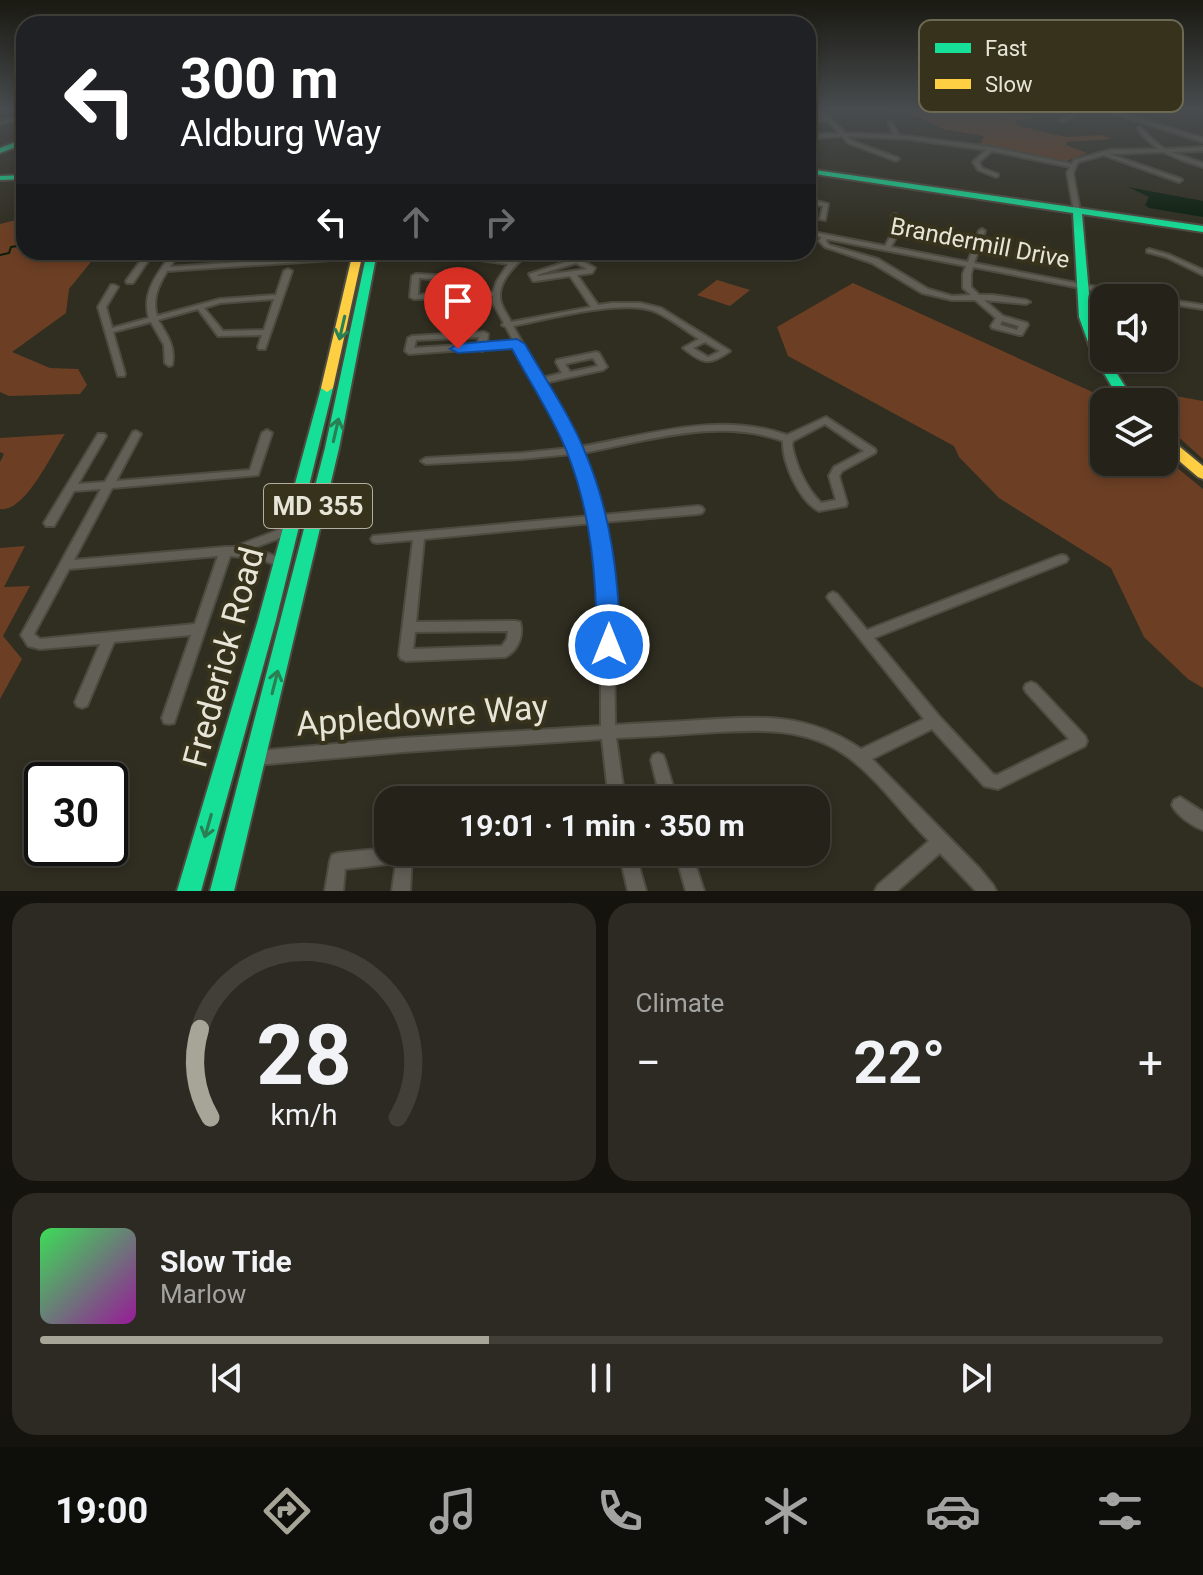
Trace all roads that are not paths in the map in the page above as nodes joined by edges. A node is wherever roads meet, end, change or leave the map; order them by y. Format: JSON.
{"nodes":[{"id":1,"x":868,"y":151,"type":"edge"},
{"id":2,"x":989,"y":151,"type":"edge"},
{"id":3,"x":999,"y":151,"type":"edge"},
{"id":4,"x":1169,"y":151,"type":"junction"},
{"id":5,"x":1176,"y":151,"type":"edge"},
{"id":6,"x":1102,"y":153,"type":"junction"},
{"id":7,"x":896,"y":159,"type":"dead end"},
{"id":8,"x":1203,"y":165,"type":"edge"},
{"id":9,"x":1072,"y":166,"type":"junction"},
{"id":10,"x":816,"y":172,"type":"edge"},
{"id":11,"x":996,"y":175,"type":"dead end"},
{"id":12,"x":1179,"y":180,"type":"dead end"},
{"id":13,"x":816,"y":203,"type":"edge"},
{"id":14,"x":1077,"y":211,"type":"junction"},
{"id":15,"x":895,"y":216,"type":"dead end"},
{"id":16,"x":823,"y":219,"type":"dead end"},
{"id":17,"x":1203,"y":229,"type":"edge"},
{"id":18,"x":982,"y":231,"type":"dead end"},
{"id":19,"x":816,"y":234,"type":"edge"},
{"id":20,"x":825,"y":236,"type":"junction"},
{"id":21,"x":887,"y":249,"type":"junction"},
{"id":22,"x":1149,"y":251,"type":"dead end"},
{"id":23,"x":145,"y":260,"type":"edge"},
{"id":24,"x":171,"y":260,"type":"edge"},
{"id":25,"x":267,"y":260,"type":"edge"},
{"id":26,"x":299,"y":260,"type":"edge"},
{"id":27,"x":362,"y":260,"type":"edge"},
{"id":28,"x":363,"y":260,"type":"edge"},
{"id":29,"x":490,"y":260,"type":"edge"},
{"id":30,"x":516,"y":260,"type":"edge"},
{"id":31,"x":266,"y":263,"type":"junction"},
{"id":32,"x":512,"y":263,"type":"junction"},
{"id":33,"x":970,"y":266,"type":"junction"},
{"id":34,"x":165,"y":269,"type":"junction"},
{"id":35,"x":288,"y":271,"type":"dead end"},
{"id":36,"x":1203,"y":273,"type":"edge"},
{"id":37,"x":572,"y":274,"type":"junction"},
{"id":38,"x":130,"y":281,"type":"dead end"},
{"id":39,"x":114,"y":287,"type":"dead end"},
{"id":40,"x":1081,"y":288,"type":"junction"},
{"id":41,"x":1090,"y":289,"type":"edge"},
{"id":42,"x":495,"y":294,"type":"junction"},
{"id":43,"x":432,"y":296,"type":"junction"},
{"id":44,"x":277,"y":297,"type":"junction"},
{"id":45,"x":976,"y":297,"type":"junction"},
{"id":46,"x":1026,"y":302,"type":"dead end"},
{"id":47,"x":1178,"y":303,"type":"edge"},
{"id":48,"x":199,"y":306,"type":"junction"},
{"id":49,"x":1203,"y":307,"type":"edge"},
{"id":50,"x":596,"y":308,"type":"junction"},
{"id":51,"x":1000,"y":318,"type":"dead end"},
{"id":52,"x":154,"y":319,"type":"junction"},
{"id":53,"x":506,"y":325,"type":"junction"},
{"id":54,"x":109,"y":331,"type":"junction"},
{"id":55,"x":267,"y":332,"type":"junction"},
{"id":56,"x":705,"y":339,"type":"dead end"},
{"id":57,"x":517,"y":344,"type":"junction"},
{"id":58,"x":262,"y":347,"type":"dead end"},
{"id":59,"x":482,"y":348,"type":"junction"},
{"id":60,"x":169,"y":363,"type":"dead end"},
{"id":61,"x":121,"y":374,"type":"dead end"},
{"id":62,"x":567,"y":375,"type":"dead end"},
{"id":63,"x":539,"y":381,"type":"junction"},
{"id":64,"x":1119,"y":388,"type":"edge"},
{"id":65,"x":267,"y":433,"type":"dead end"},
{"id":66,"x":136,"y":434,"type":"dead end"},
{"id":67,"x":101,"y":436,"type":"dead end"},
{"id":68,"x":788,"y":439,"type":"junction"},
{"id":69,"x":576,"y":450,"type":"junction"},
{"id":70,"x":1178,"y":453,"type":"edge"},
{"id":71,"x":426,"y":461,"type":"dead end"},
{"id":72,"x":1203,"y":474,"type":"edge"},
{"id":73,"x":107,"y":485,"type":"junction"},
{"id":74,"x":70,"y":488,"type":"junction"},
{"id":75,"x":698,"y":510,"type":"dead end"},
{"id":76,"x":598,"y":520,"type":"junction"},
{"id":77,"x":50,"y":523,"type":"dead end"},
{"id":78,"x":289,"y":530,"type":"junction"},
{"id":79,"x":419,"y":535,"type":"junction"},
{"id":80,"x":377,"y":539,"type":"dead end"},
{"id":81,"x":226,"y":551,"type":"junction"},
{"id":82,"x":1062,"y":559,"type":"dead end"},
{"id":83,"x":281,"y":563,"type":"junction"},
{"id":84,"x":64,"y":565,"type":"junction"},
{"id":85,"x":833,"y":597,"type":"dead end"},
{"id":86,"x":410,"y":627,"type":"junction"},
{"id":87,"x":200,"y":629,"type":"junction"},
{"id":88,"x":866,"y":636,"type":"junction"},
{"id":89,"x":109,"y":638,"type":"junction"},
{"id":90,"x":1031,"y":688,"type":"dead end"},
{"id":91,"x":82,"y":702,"type":"dead end"},
{"id":92,"x":169,"y":718,"type":"dead end"},
{"id":93,"x":934,"y":721,"type":"junction"},
{"id":94,"x":608,"y":732,"type":"junction"},
{"id":95,"x":861,"y":757,"type":"junction"},
{"id":96,"x":257,"y":758,"type":"junction"},
{"id":97,"x":227,"y":760,"type":"junction"},
{"id":98,"x":658,"y":760,"type":"dead end"},
{"id":99,"x":615,"y":786,"type":"edge"},
{"id":100,"x":665,"y":786,"type":"edge"},
{"id":101,"x":1180,"y":805,"type":"dead end"},
{"id":102,"x":1203,"y":822,"type":"edge"},
{"id":103,"x":940,"y":842,"type":"junction"},
{"id":104,"x":631,"y":866,"type":"edge"},
{"id":105,"x":687,"y":866,"type":"edge"},
{"id":106,"x":189,"y":891,"type":"edge"},
{"id":107,"x":222,"y":891,"type":"edge"},
{"id":108,"x":334,"y":891,"type":"edge"},
{"id":109,"x":401,"y":891,"type":"edge"},
{"id":110,"x":637,"y":891,"type":"edge"},
{"id":111,"x":695,"y":891,"type":"edge"},
{"id":112,"x":884,"y":891,"type":"edge"},
{"id":113,"x":987,"y":891,"type":"edge"}],
"edges":[{"from":1,"to":7,"type":"street"},
{"from":2,"to":11,"type":"street"},
{"from":3,"to":9,"type":"street"},
{"from":4,"to":5,"type":"street"},
{"from":4,"to":6,"type":"street"},
{"from":4,"to":8,"type":"street"},
{"from":6,"to":9,"type":"street"},
{"from":6,"to":12,"type":"street"},
{"from":9,"to":14,"type":"street"},
{"from":10,"to":14,"type":"main road"},
{"from":13,"to":16,"type":"street"},
{"from":14,"to":17,"type":"main road"},
{"from":14,"to":40,"type":"main road"},
{"from":15,"to":21,"type":"street"},
{"from":18,"to":33,"type":"street"},
{"from":19,"to":20,"type":"street","name":"Brandermill Drive"},
{"from":20,"to":21,"type":"street","name":"Brandermill Drive"},
{"from":20,"to":45,"type":"street"},
{"from":21,"to":33,"type":"street","name":"Brandermill Drive"},
{"from":22,"to":36,"type":"street"},
{"from":23,"to":38,"type":"street"},
{"from":24,"to":34,"type":"street"},
{"from":25,"to":31,"type":"street"},
{"from":26,"to":31,"type":"street"},
{"from":27,"to":78,"type":"main road","name":"Frederick Road","number":"MD 355","one_way":true},
{"from":96,"to":28,"type":"main road","name":"Frederick Road","number":"MD 355","one_way":true},
{"from":29,"to":32,"type":"street"},
{"from":30,"to":32,"type":"street"},
{"from":31,"to":34,"type":"street"},
{"from":32,"to":42,"type":"street"},
{"from":33,"to":40,"type":"street","name":"Brandermill Drive"},
{"from":33,"to":45,"type":"street"},
{"from":34,"to":52,"type":"street"},
{"from":35,"to":44,"type":"street"},
{"from":37,"to":37,"type":"street"},
{"from":37,"to":50,"type":"street"},
{"from":39,"to":54,"type":"street"},
{"from":40,"to":41,"type":"street","name":"Brandermill Drive"},
{"from":40,"to":64,"type":"main road"},
{"from":42,"to":43,"type":"street"},
{"from":42,"to":53,"type":"street"},
{"from":43,"to":43,"type":"street"},
{"from":44,"to":48,"type":"street"},
{"from":44,"to":55,"type":"street"},
{"from":45,"to":46,"type":"street"},
{"from":45,"to":51,"type":"street"},
{"from":47,"to":49,"type":"street"},
{"from":48,"to":52,"type":"street"},
{"from":48,"to":55,"type":"street"},
{"from":50,"to":53,"type":"street"},
{"from":50,"to":56,"type":"street"},
{"from":52,"to":54,"type":"street"},
{"from":52,"to":60,"type":"street"},
{"from":53,"to":57,"type":"street"},
{"from":54,"to":61,"type":"street"},
{"from":55,"to":58,"type":"street"},
{"from":57,"to":59,"type":"street"},
{"from":57,"to":63,"type":"street"},
{"from":59,"to":59,"type":"street"},
{"from":62,"to":63,"type":"street"},
{"from":63,"to":69,"type":"street"},
{"from":65,"to":73,"type":"street"},
{"from":66,"to":73,"type":"street"},
{"from":67,"to":74,"type":"street"},
{"from":68,"to":68,"type":"street"},
{"from":68,"to":69,"type":"street"},
{"from":69,"to":71,"type":"street"},
{"from":69,"to":76,"type":"street"},
{"from":70,"to":72,"type":"main road"},
{"from":73,"to":74,"type":"street"},
{"from":73,"to":84,"type":"street"},
{"from":74,"to":77,"type":"street"},
{"from":75,"to":76,"type":"street"},
{"from":76,"to":79,"type":"street"},
{"from":76,"to":94,"type":"street"},
{"from":78,"to":81,"type":"street"},
{"from":78,"to":83,"type":"main road","name":"Frederick Road","number":"MD 355"},
{"from":79,"to":80,"type":"street"},
{"from":79,"to":86,"type":"street"},
{"from":81,"to":83,"type":"street"},
{"from":81,"to":84,"type":"street"},
{"from":81,"to":87,"type":"street"},
{"from":82,"to":88,"type":"street"},
{"from":83,"to":97,"type":"main road","name":"Frederick Road","number":"MD 355"},
{"from":84,"to":89,"type":"street"},
{"from":85,"to":88,"type":"street"},
{"from":86,"to":86,"type":"street"},
{"from":87,"to":89,"type":"street"},
{"from":87,"to":92,"type":"street"},
{"from":88,"to":93,"type":"street"},
{"from":89,"to":91,"type":"street"},
{"from":90,"to":93,"type":"street"},
{"from":93,"to":95,"type":"street"},
{"from":94,"to":95,"type":"street","name":"Appledowre Way"},
{"from":94,"to":96,"type":"street","name":"Appledowre Way"},
{"from":94,"to":99,"type":"street"},
{"from":95,"to":103,"type":"street","name":"Appledowre Way"},
{"from":96,"to":97,"type":"street","name":"Appledowre Way"},
{"from":96,"to":107,"type":"main road","name":"Frederick Road","number":"MD 355"},
{"from":97,"to":106,"type":"main road","name":"Frederick Road","number":"MD 355","one_way":true},
{"from":98,"to":100,"type":"street"},
{"from":101,"to":102,"type":"street"},
{"from":103,"to":112,"type":"street"},
{"from":103,"to":113,"type":"street","name":"Appledowre Way"},
{"from":104,"to":110,"type":"street"},
{"from":105,"to":111,"type":"street"},
{"from":108,"to":109,"type":"street"}]}
